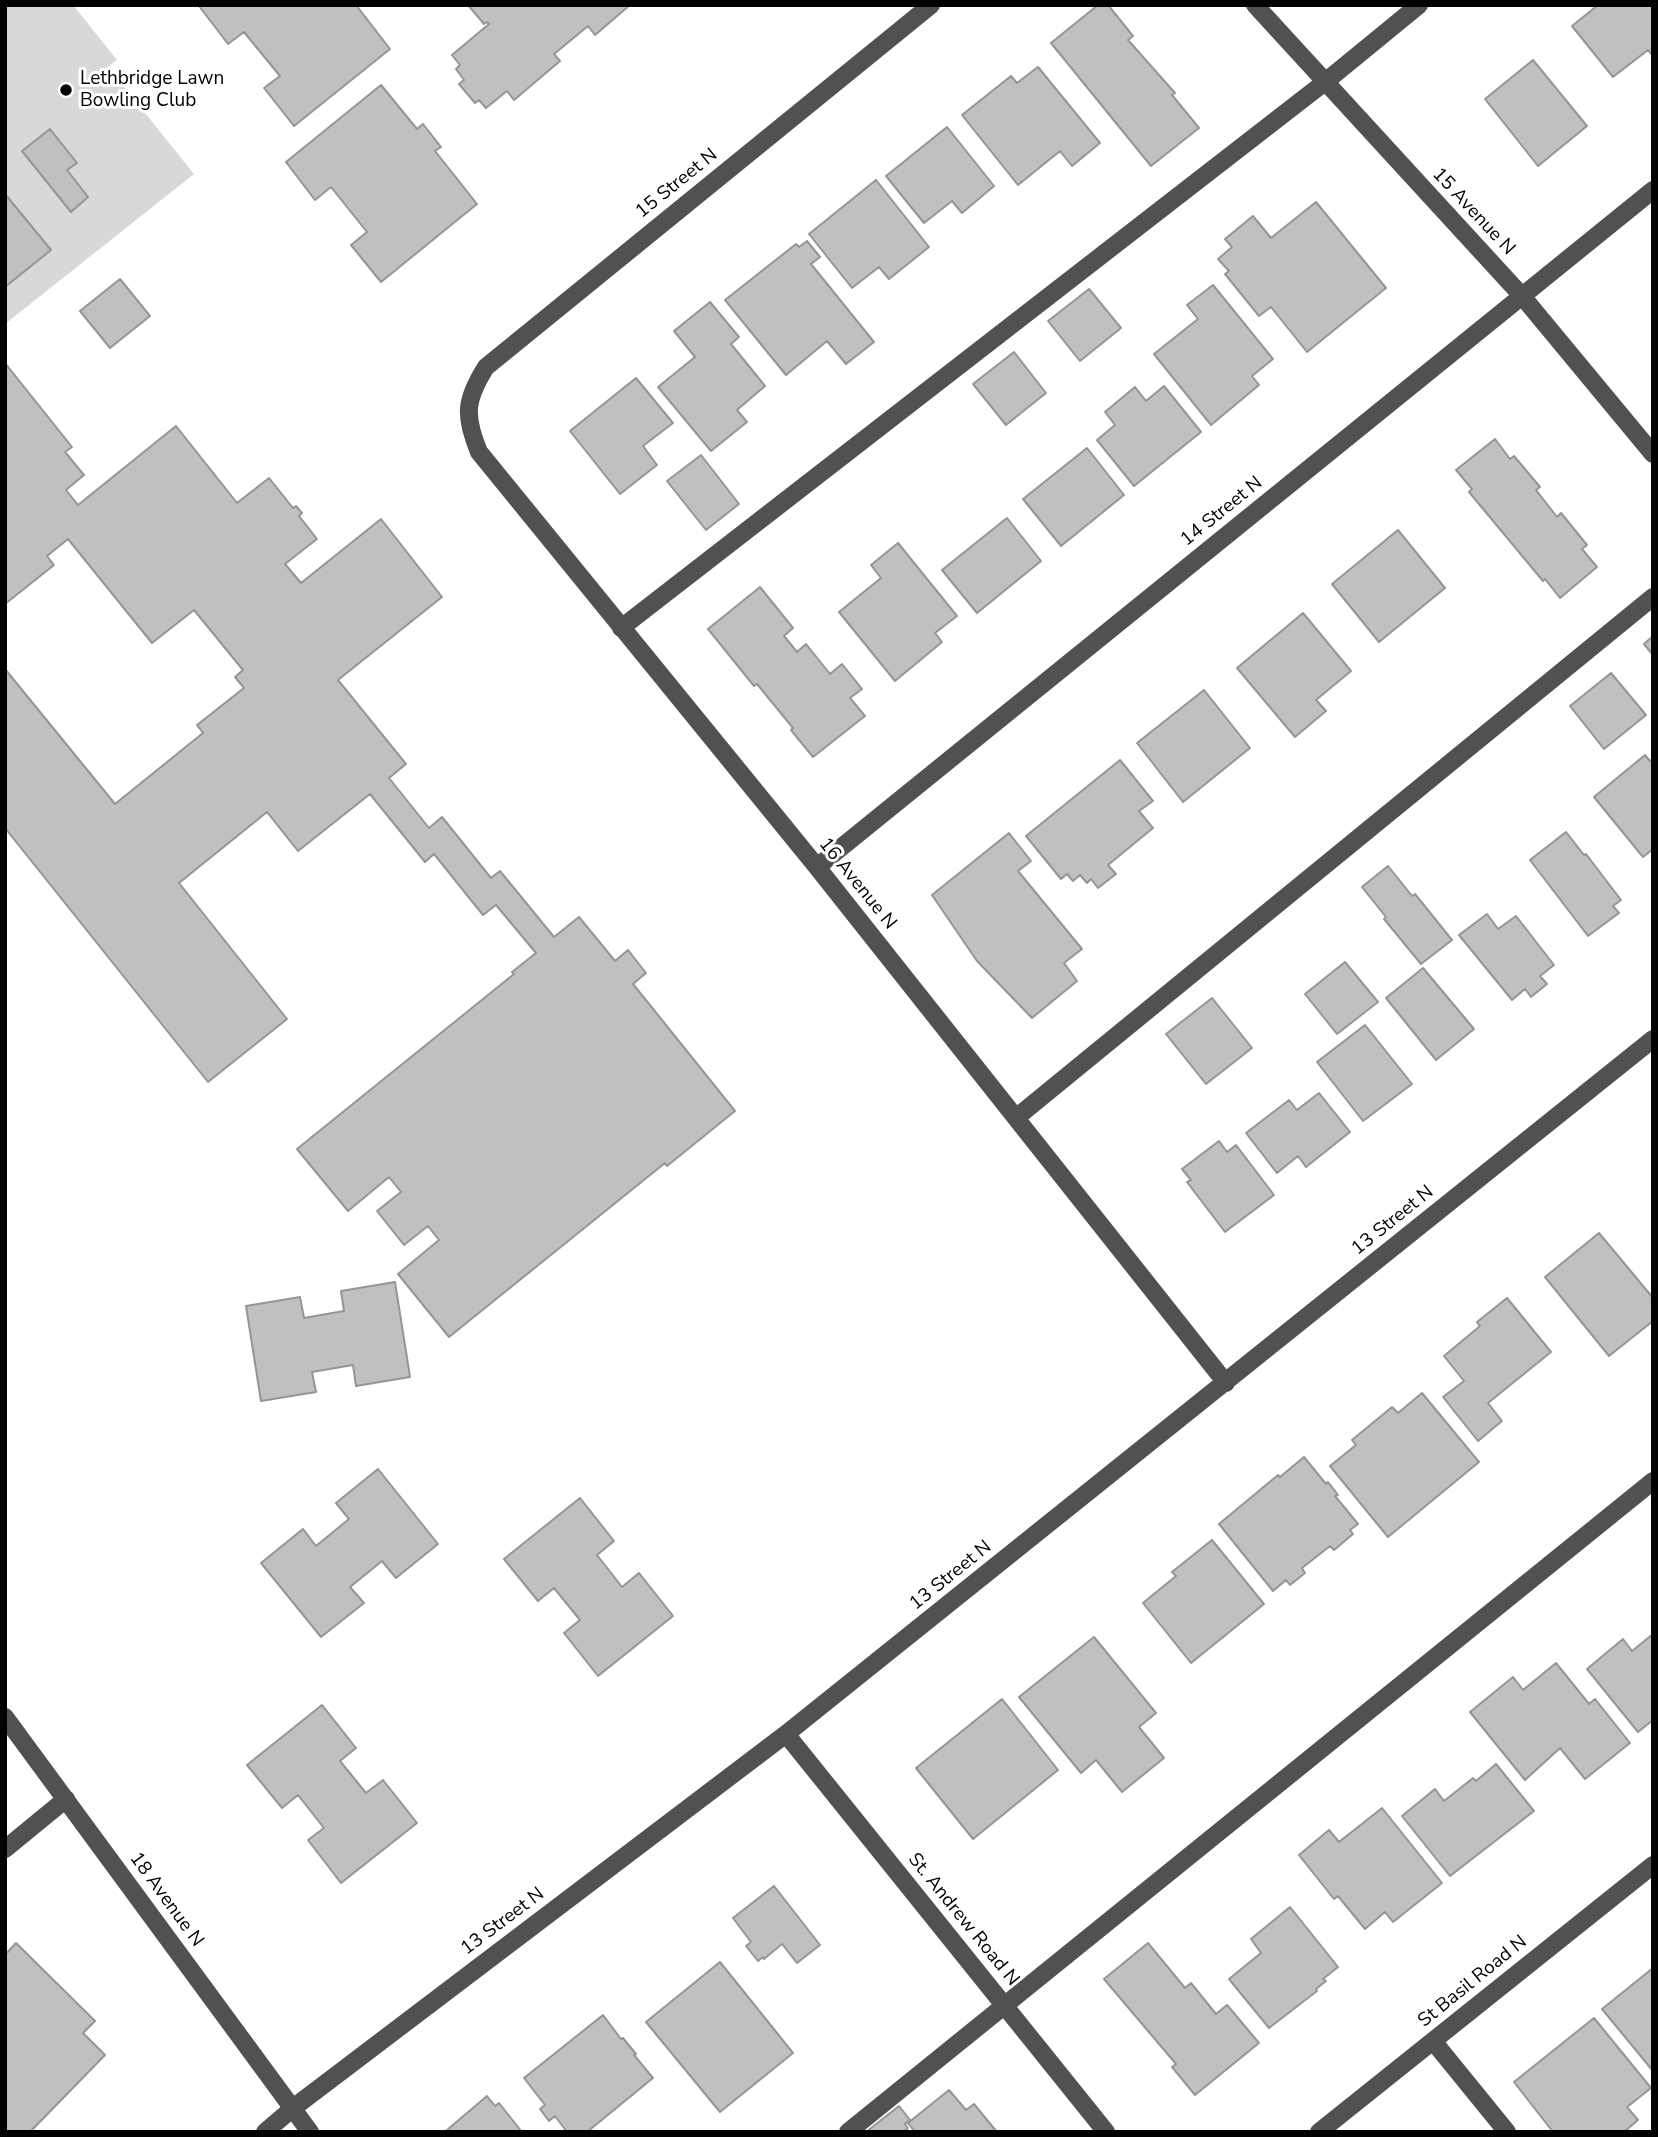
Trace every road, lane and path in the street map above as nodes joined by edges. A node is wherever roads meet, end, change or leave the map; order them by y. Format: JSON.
{"nodes":[{"id":1,"x":931,"y":5,"type":"edge"},
{"id":2,"x":1255,"y":5,"type":"edge"},
{"id":3,"x":1419,"y":5,"type":"edge"},
{"id":4,"x":1325,"y":82,"type":"junction"},
{"id":5,"x":1653,"y":190,"type":"edge"},
{"id":6,"x":1522,"y":296,"type":"junction"},
{"id":7,"x":469,"y":408,"type":"joint"},
{"id":8,"x":1653,"y":454,"type":"edge"},
{"id":9,"x":1653,"y":597,"type":"edge"},
{"id":10,"x":621,"y":628,"type":"junction"},
{"id":11,"x":817,"y":867,"type":"junction"},
{"id":12,"x":1653,"y":1039,"type":"edge"},
{"id":13,"x":1017,"y":1117,"type":"junction"},
{"id":14,"x":1226,"y":1382,"type":"junction"},
{"id":15,"x":1653,"y":1481,"type":"edge"},
{"id":16,"x":5,"y":1717,"type":"edge"},
{"id":17,"x":786,"y":1734,"type":"junction"},
{"id":18,"x":66,"y":1799,"type":"junction"},
{"id":19,"x":5,"y":1849,"type":"edge"},
{"id":20,"x":1653,"y":1865,"type":"edge"},
{"id":21,"x":1005,"y":2006,"type":"junction"},
{"id":22,"x":1433,"y":2041,"type":"junction"},
{"id":23,"x":293,"y":2108,"type":"junction"},
{"id":24,"x":265,"y":2132,"type":"edge"},
{"id":25,"x":310,"y":2132,"type":"edge"},
{"id":26,"x":848,"y":2132,"type":"edge"},
{"id":27,"x":1106,"y":2132,"type":"edge"},
{"id":28,"x":1319,"y":2132,"type":"edge"},
{"id":29,"x":1507,"y":2132,"type":"edge"}],
"edges":[{"from":1,"to":7,"type":"street","name":"15 Street N"},
{"from":2,"to":4,"type":"street","name":"15 Avenue N"},
{"from":3,"to":4,"type":"street"},
{"from":4,"to":6,"type":"street","name":"15 Avenue N"},
{"from":4,"to":10,"type":"street"},
{"from":5,"to":6,"type":"street","name":"14 Street N"},
{"from":6,"to":8,"type":"street","name":"15 Avenue N"},
{"from":6,"to":11,"type":"street","name":"14 Street N"},
{"from":7,"to":10,"type":"street","name":"16 Avenue N"},
{"from":9,"to":13,"type":"street"},
{"from":10,"to":11,"type":"street","name":"16 Avenue N"},
{"from":11,"to":13,"type":"street","name":"16 Avenue N"},
{"from":12,"to":14,"type":"street","name":"13 Street N"},
{"from":13,"to":14,"type":"street","name":"16 Avenue N"},
{"from":14,"to":17,"type":"street","name":"13 Street N"},
{"from":15,"to":21,"type":"street"},
{"from":16,"to":18,"type":"street","name":"18 Avenue N"},
{"from":17,"to":21,"type":"street","name":"St. Andrew Road N"},
{"from":17,"to":23,"type":"street","name":"13 Street N"},
{"from":18,"to":19,"type":"street"},
{"from":18,"to":23,"type":"street","name":"18 Avenue N"},
{"from":20,"to":22,"type":"street","name":"St Basil Road N"},
{"from":21,"to":26,"type":"street"},
{"from":21,"to":27,"type":"street","name":"St. Andrew Road N"},
{"from":22,"to":28,"type":"street","name":"St Basil Road N"},
{"from":22,"to":29,"type":"street"},
{"from":23,"to":24,"type":"street","name":"13 Street N"},
{"from":23,"to":25,"type":"street","name":"18 Avenue N"}]}
